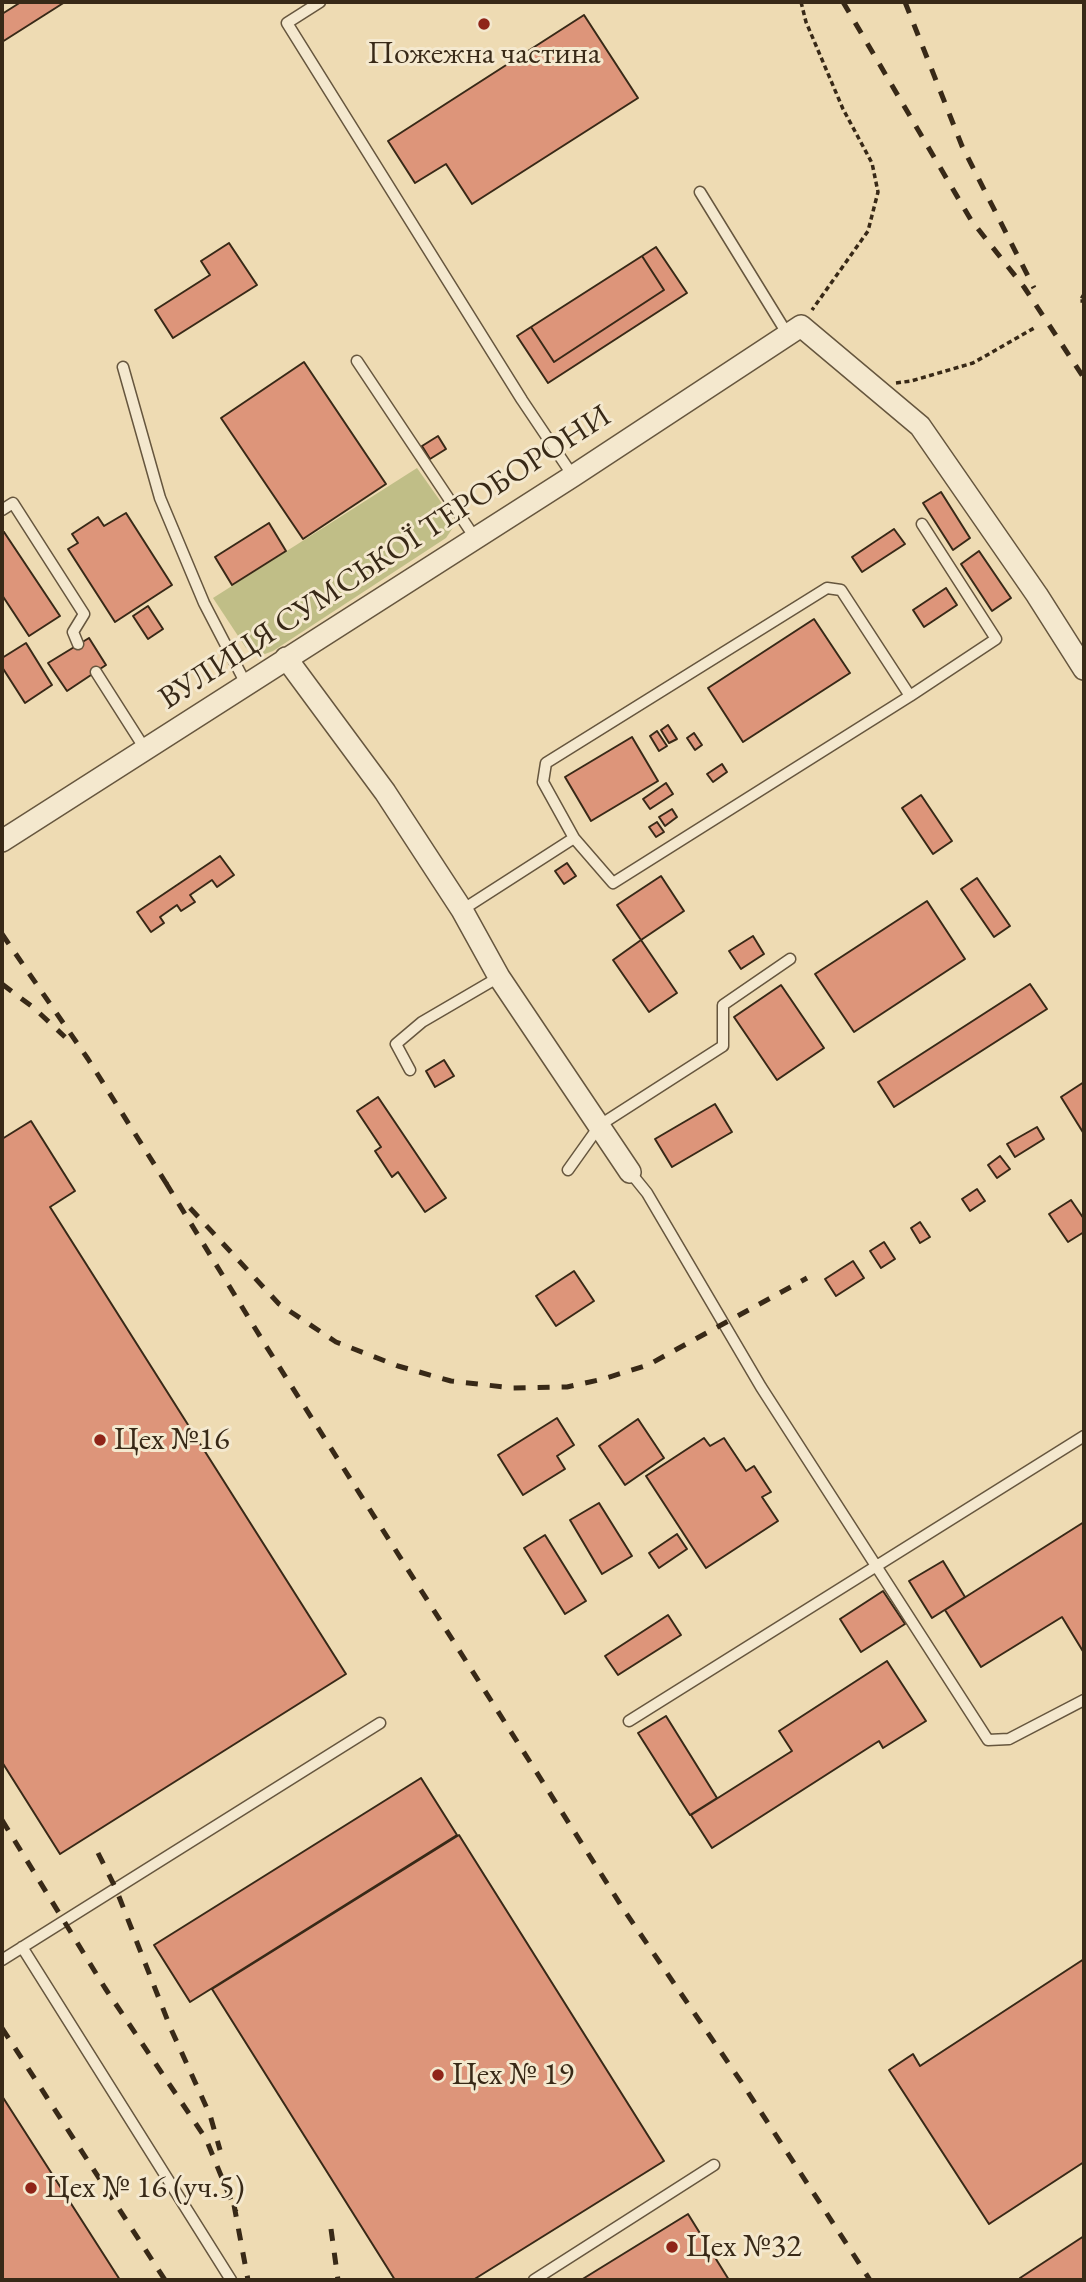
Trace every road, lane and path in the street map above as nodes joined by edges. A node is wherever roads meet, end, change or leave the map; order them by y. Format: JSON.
{"nodes":[{"id":1,"x":320,"y":2,"type":"edge"},
{"id":2,"x":801,"y":2,"type":"edge"},
{"id":3,"x":700,"y":192,"type":"dead end"},
{"id":4,"x":1084,"y":294,"type":"edge"},
{"id":5,"x":1084,"y":301,"type":"edge"},
{"id":6,"x":1035,"y":327,"type":"dead end"},
{"id":7,"x":794,"y":330,"type":"junction"},
{"id":8,"x":357,"y":361,"type":"dead end"},
{"id":9,"x":123,"y":367,"type":"dead end"},
{"id":10,"x":870,"y":385,"type":"junction"},
{"id":11,"x":573,"y":477,"type":"junction"},
{"id":12,"x":2,"y":510,"type":"edge"},
{"id":13,"x":922,"y":524,"type":"dead end"},
{"id":14,"x":475,"y":538,"type":"junction"},
{"id":15,"x":78,"y":644,"type":"dead end"},
{"id":16,"x":286,"y":658,"type":"junction"},
{"id":17,"x":1084,"y":669,"type":"edge"},
{"id":18,"x":96,"y":672,"type":"dead end"},
{"id":19,"x":246,"y":684,"type":"junction"},
{"id":20,"x":910,"y":696,"type":"junction"},
{"id":21,"x":145,"y":749,"type":"junction"},
{"id":22,"x":3,"y":836,"type":"edge"},
{"id":23,"x":574,"y":838,"type":"junction"},
{"id":24,"x":462,"y":910,"type":"junction"},
{"id":25,"x":790,"y":959,"type":"dead end"},
{"id":26,"x":499,"y":977,"type":"junction"},
{"id":27,"x":410,"y":1070,"type":"dead end"},
{"id":28,"x":600,"y":1125,"type":"junction"},
{"id":29,"x":568,"y":1170,"type":"dead end"},
{"id":30,"x":630,"y":1172,"type":"joint"},
{"id":31,"x":1084,"y":1436,"type":"edge"},
{"id":32,"x":877,"y":1565,"type":"junction"},
{"id":33,"x":1084,"y":1700,"type":"edge"},
{"id":34,"x":629,"y":1721,"type":"dead end"},
{"id":35,"x":380,"y":1723,"type":"dead end"},
{"id":36,"x":22,"y":1947,"type":"junction"},
{"id":37,"x":2,"y":1960,"type":"edge"},
{"id":38,"x":714,"y":2165,"type":"dead end"},
{"id":39,"x":231,"y":2280,"type":"edge"},
{"id":40,"x":534,"y":2280,"type":"edge"}],
"edges":[{"from":1,"to":11,"type":"lane"},
{"from":2,"to":7,"type":"path"},
{"from":3,"to":7,"type":"lane"},
{"from":4,"to":5,"type":"path"},
{"from":6,"to":10,"type":"path"},
{"from":7,"to":10,"type":"street"},
{"from":7,"to":11,"type":"street","name":"ВУЛИЦЯ СУМСЬКОЇ ТЕРОБОРОНИ"},
{"from":8,"to":14,"type":"lane"},
{"from":9,"to":19,"type":"lane"},
{"from":10,"to":17,"type":"street"},
{"from":11,"to":14,"type":"street","name":"ВУЛИЦЯ СУМСЬКОЇ ТЕРОБОРОНИ"},
{"from":12,"to":15,"type":"lane"},
{"from":13,"to":20,"type":"lane"},
{"from":14,"to":16,"type":"street","name":"ВУЛИЦЯ СУМСЬКОЇ ТЕРОБОРОНИ"},
{"from":16,"to":19,"type":"street","name":"ВУЛИЦЯ СУМСЬКОЇ ТЕРОБОРОНИ"},
{"from":16,"to":24,"type":"street"},
{"from":18,"to":21,"type":"lane"},
{"from":19,"to":21,"type":"street","name":"ВУЛИЦЯ СУМСЬКОЇ ТЕРОБОРОНИ"},
{"from":20,"to":23,"type":"lane"},
{"from":20,"to":23,"type":"lane"},
{"from":21,"to":22,"type":"street","name":"ВУЛИЦЯ СУМСЬКОЇ ТЕРОБОРОНИ"},
{"from":23,"to":24,"type":"lane"},
{"from":24,"to":26,"type":"street"},
{"from":25,"to":28,"type":"lane"},
{"from":26,"to":27,"type":"lane"},
{"from":26,"to":28,"type":"street"},
{"from":28,"to":29,"type":"lane"},
{"from":28,"to":30,"type":"street"},
{"from":30,"to":32,"type":"lane"},
{"from":31,"to":32,"type":"lane"},
{"from":32,"to":33,"type":"lane"},
{"from":32,"to":34,"type":"lane"},
{"from":35,"to":36,"type":"lane"},
{"from":36,"to":37,"type":"lane"},
{"from":36,"to":39,"type":"lane"},
{"from":38,"to":40,"type":"lane"}]}
